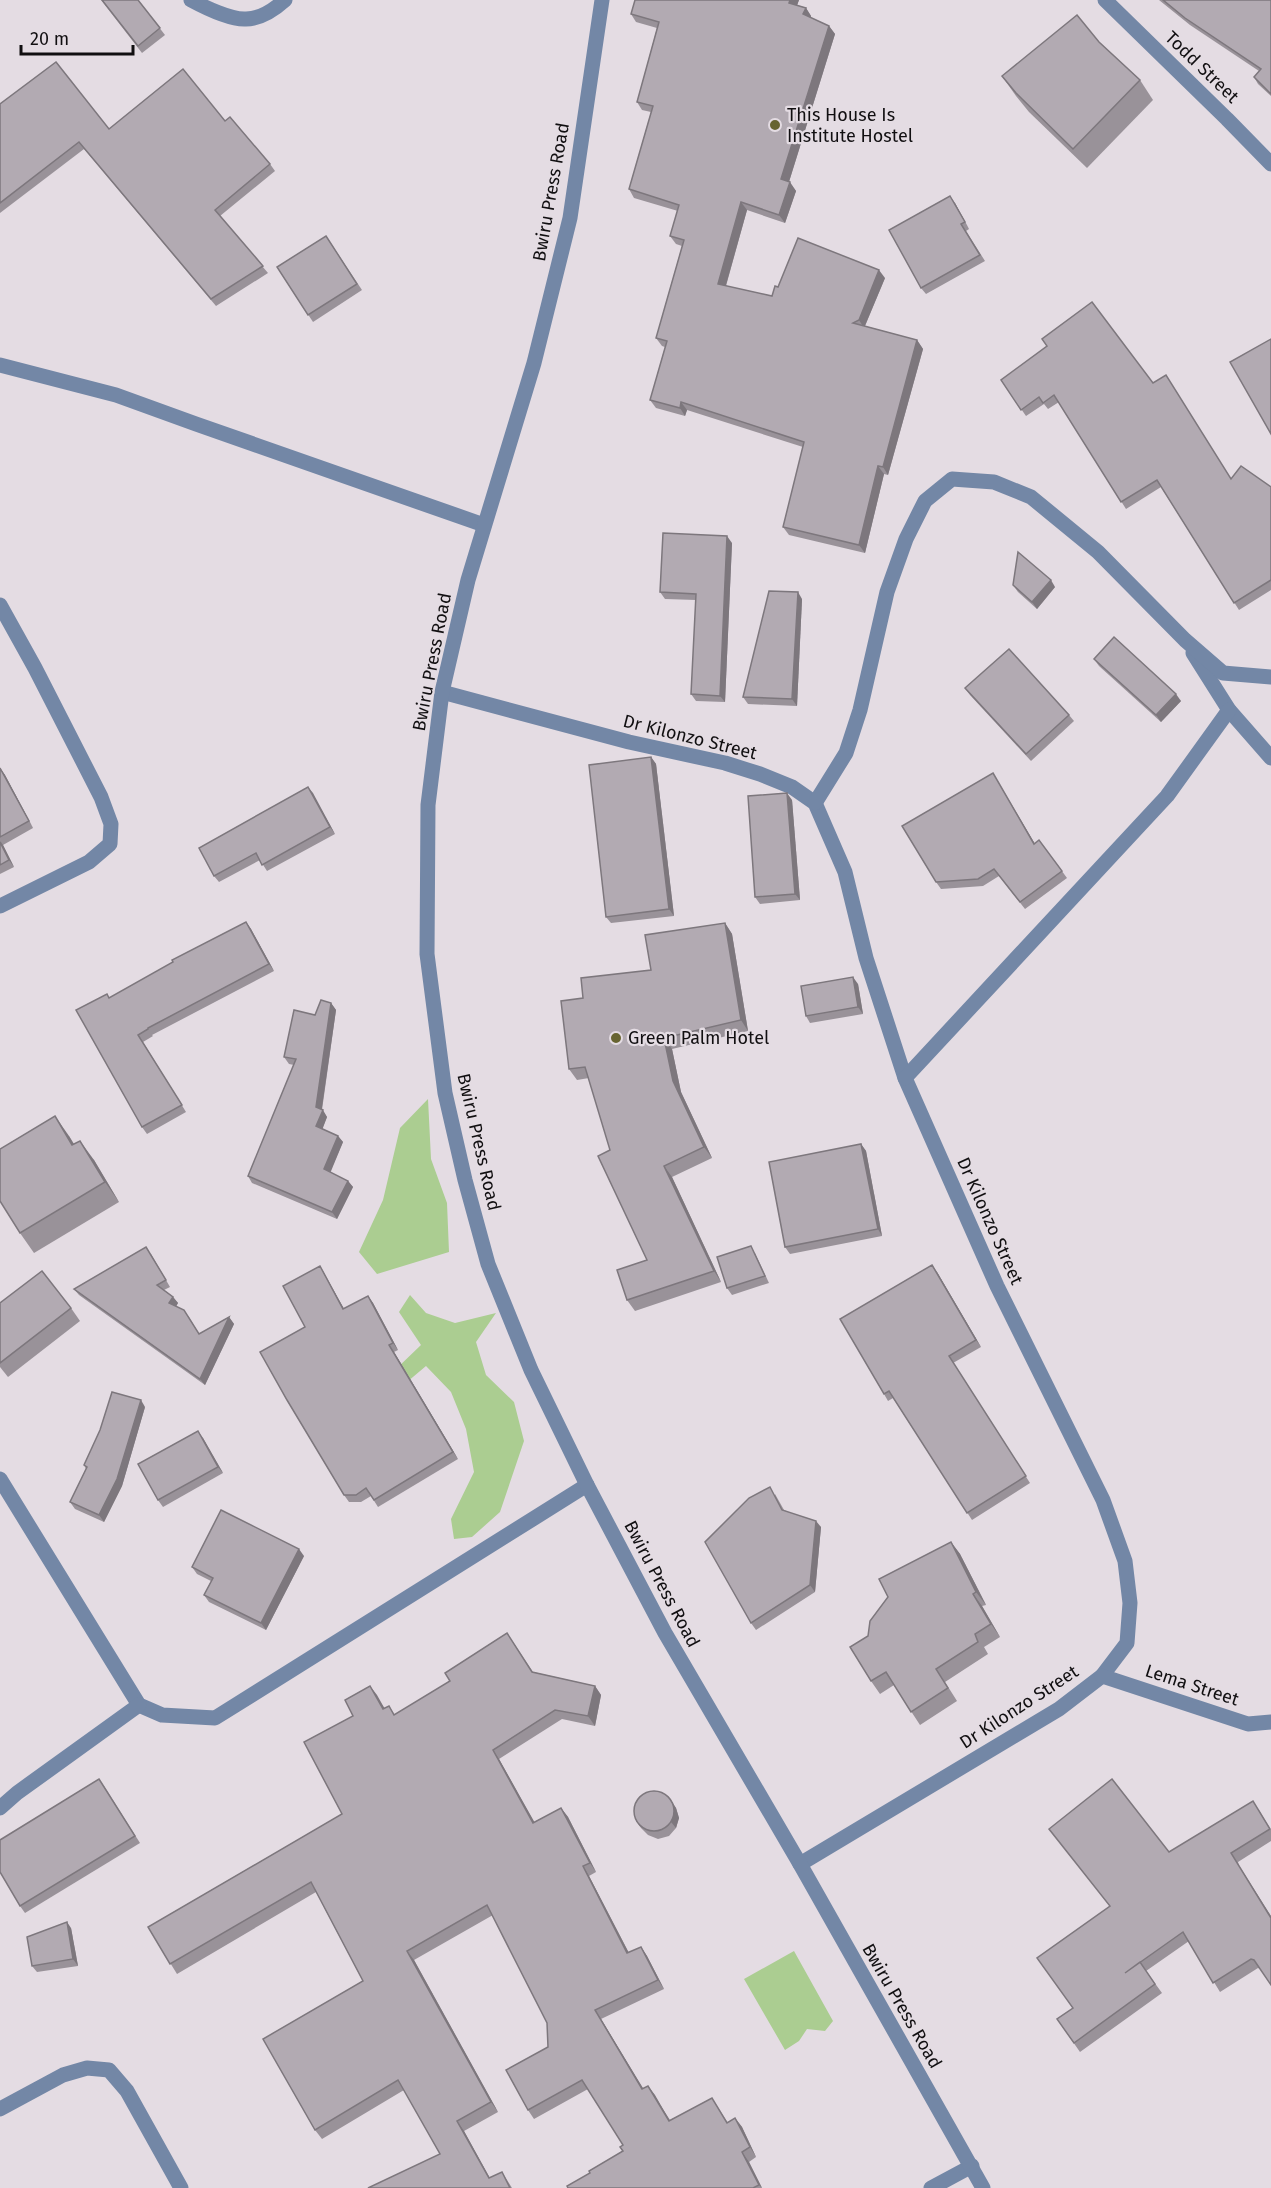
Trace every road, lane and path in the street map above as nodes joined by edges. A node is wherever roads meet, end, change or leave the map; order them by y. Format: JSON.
{"nodes":[{"id":1,"x":190,"y":0,"type":"edge"},
{"id":2,"x":285,"y":0,"type":"edge"},
{"id":3,"x":602,"y":0,"type":"edge"},
{"id":4,"x":1105,"y":0,"type":"edge"},
{"id":5,"x":1271,"y":164,"type":"edge"},
{"id":6,"x":0,"y":365,"type":"edge"},
{"id":7,"x":484,"y":525,"type":"junction"},
{"id":8,"x":0,"y":605,"type":"edge"},
{"id":9,"x":1185,"y":640,"type":"junction"},
{"id":10,"x":1271,"y":677,"type":"edge"},
{"id":11,"x":442,"y":692,"type":"junction"},
{"id":12,"x":1229,"y":710,"type":"junction"},
{"id":13,"x":1271,"y":758,"type":"edge"},
{"id":14,"x":815,"y":803,"type":"junction"},
{"id":15,"x":0,"y":906,"type":"edge"},
{"id":16,"x":905,"y":1078,"type":"junction"},
{"id":17,"x":0,"y":1479,"type":"edge"},
{"id":18,"x":587,"y":1485,"type":"junction"},
{"id":19,"x":1102,"y":1676,"type":"junction"},
{"id":20,"x":139,"y":1705,"type":"junction"},
{"id":21,"x":1271,"y":1722,"type":"edge"},
{"id":22,"x":0,"y":1808,"type":"edge"},
{"id":23,"x":800,"y":1864,"type":"junction"},
{"id":24,"x":0,"y":2109,"type":"edge"},
{"id":25,"x":972,"y":2166,"type":"junction"},
{"id":26,"x":182,"y":2188,"type":"edge"},
{"id":27,"x":931,"y":2188,"type":"edge"},
{"id":28,"x":983,"y":2188,"type":"edge"}],
"edges":[{"from":1,"to":2,"type":"street"},
{"from":3,"to":7,"type":"street","name":"Bwiru Press Road"},
{"from":4,"to":5,"type":"street","name":"Todd Street"},
{"from":6,"to":7,"type":"street"},
{"from":7,"to":11,"type":"street","name":"Bwiru Press Road"},
{"from":8,"to":15,"type":"street"},
{"from":9,"to":10,"type":"street"},
{"from":9,"to":12,"type":"street"},
{"from":9,"to":14,"type":"street"},
{"from":11,"to":14,"type":"street","name":"Dr Kilonzo Street"},
{"from":11,"to":18,"type":"street","name":"Bwiru Press Road"},
{"from":12,"to":13,"type":"street"},
{"from":12,"to":16,"type":"street"},
{"from":14,"to":16,"type":"street","name":"Dr Kilonzo Street"},
{"from":16,"to":19,"type":"street","name":"Dr Kilonzo Street"},
{"from":17,"to":20,"type":"street"},
{"from":18,"to":20,"type":"street"},
{"from":18,"to":23,"type":"street","name":"Bwiru Press Road"},
{"from":19,"to":21,"type":"street","name":"Lema Street"},
{"from":19,"to":23,"type":"street","name":"Dr Kilonzo Street"},
{"from":20,"to":22,"type":"street"},
{"from":23,"to":25,"type":"street","name":"Bwiru Press Road"},
{"from":24,"to":26,"type":"street"},
{"from":25,"to":27,"type":"street"},
{"from":25,"to":28,"type":"street","name":"Bwiru Press Road"}]}
